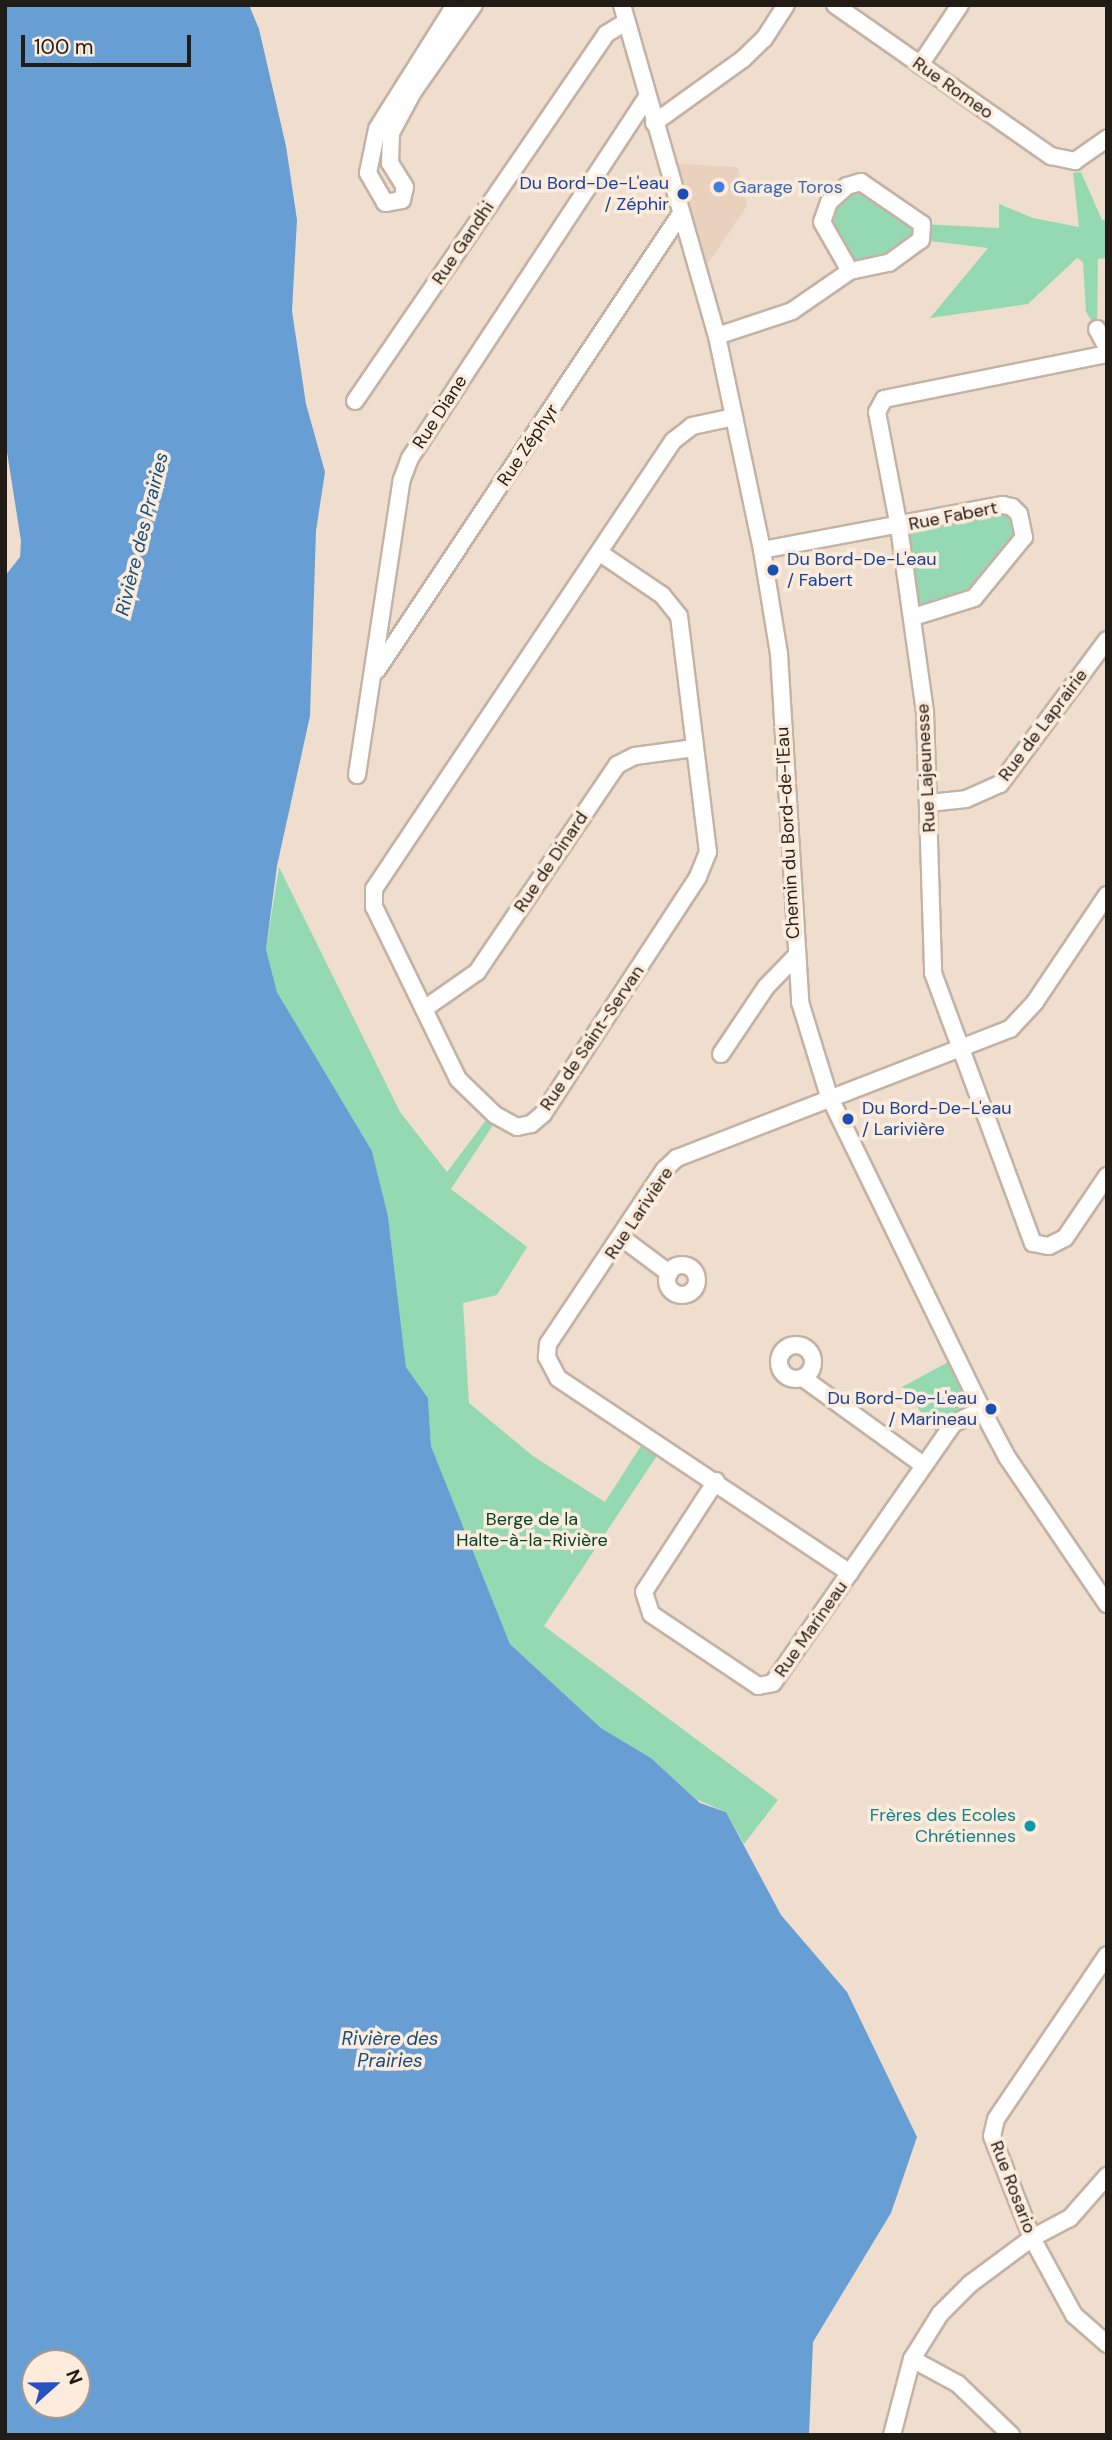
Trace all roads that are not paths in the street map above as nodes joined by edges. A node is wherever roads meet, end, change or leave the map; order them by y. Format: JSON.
{"nodes":[{"id":1,"x":455,"y":5,"type":"edge"},
{"id":2,"x":474,"y":5,"type":"edge"},
{"id":3,"x":622,"y":5,"type":"edge"},
{"id":4,"x":786,"y":5,"type":"edge"},
{"id":5,"x":835,"y":5,"type":"edge"},
{"id":6,"x":960,"y":5,"type":"edge"},
{"id":7,"x":626,"y":22,"type":"junction"},
{"id":8,"x":920,"y":65,"type":"junction"},
{"id":9,"x":647,"y":97,"type":"junction"},
{"id":10,"x":654,"y":123,"type":"junction"},
{"id":11,"x":1107,"y":139,"type":"edge"},
{"id":12,"x":680,"y":215,"type":"junction"},
{"id":13,"x":850,"y":271,"type":"junction"},
{"id":14,"x":1097,"y":329,"type":"dead end"},
{"id":15,"x":717,"y":336,"type":"junction"},
{"id":16,"x":1107,"y":348,"type":"edge"},
{"id":17,"x":1107,"y":354,"type":"edge"},
{"id":18,"x":355,"y":401,"type":"dead end"},
{"id":19,"x":734,"y":417,"type":"junction"},
{"id":20,"x":899,"y":527,"type":"junction"},
{"id":21,"x":762,"y":550,"type":"junction"},
{"id":22,"x":600,"y":553,"type":"junction"},
{"id":23,"x":913,"y":617,"type":"junction"},
{"id":24,"x":1107,"y":640,"type":"edge"},
{"id":25,"x":375,"y":674,"type":"junction"},
{"id":26,"x":694,"y":747,"type":"junction"},
{"id":27,"x":356,"y":775,"type":"dead end"},
{"id":28,"x":929,"y":803,"type":"junction"},
{"id":29,"x":1107,"y":895,"type":"edge"},
{"id":30,"x":795,"y":957,"type":"junction"},
{"id":31,"x":424,"y":1009,"type":"junction"},
{"id":32,"x":958,"y":1048,"type":"junction"},
{"id":33,"x":721,"y":1054,"type":"dead end"},
{"id":34,"x":829,"y":1096,"type":"junction"},
{"id":35,"x":1107,"y":1176,"type":"edge"},
{"id":36,"x":622,"y":1238,"type":"junction"},
{"id":37,"x":669,"y":1273,"type":"dead end"},
{"id":38,"x":803,"y":1378,"type":"dead end"},
{"id":39,"x":982,"y":1410,"type":"junction"},
{"id":40,"x":923,"y":1465,"type":"junction"},
{"id":41,"x":716,"y":1481,"type":"junction"},
{"id":42,"x":850,"y":1573,"type":"junction"},
{"id":43,"x":1107,"y":1604,"type":"edge"},
{"id":44,"x":1107,"y":1955,"type":"edge"},
{"id":45,"x":1107,"y":2176,"type":"edge"},
{"id":46,"x":1032,"y":2238,"type":"junction"},
{"id":47,"x":1107,"y":2344,"type":"edge"},
{"id":48,"x":912,"y":2359,"type":"junction"},
{"id":49,"x":892,"y":2435,"type":"edge"},
{"id":50,"x":1011,"y":2435,"type":"edge"}],
"edges":[{"from":1,"to":2,"type":"street"},
{"from":3,"to":7,"type":"street","name":"Chemin du Bord-de-l'Eau"},
{"from":4,"to":10,"type":"street"},
{"from":5,"to":8,"type":"street","name":"Rue Romeo"},
{"from":6,"to":8,"type":"street"},
{"from":7,"to":9,"type":"street","name":"Chemin du Bord-de-l'Eau"},
{"from":7,"to":18,"type":"street","name":"Rue Gandhi"},
{"from":8,"to":11,"type":"street","name":"Rue Romeo"},
{"from":9,"to":10,"type":"street","name":"Chemin du Bord-de-l'Eau"},
{"from":9,"to":25,"type":"street","name":"Rue Diane"},
{"from":10,"to":12,"type":"street","name":"Chemin du Bord-de-l'Eau"},
{"from":12,"to":15,"type":"street","name":"Chemin du Bord-de-l'Eau"},
{"from":12,"to":25,"type":"street","name":"Rue Zéphyr"},
{"from":13,"to":13,"type":"street"},
{"from":13,"to":15,"type":"street"},
{"from":14,"to":16,"type":"street"},
{"from":15,"to":19,"type":"street","name":"Chemin du Bord-de-l'Eau"},
{"from":17,"to":20,"type":"street","name":"Rue Lajeunesse"},
{"from":19,"to":21,"type":"street","name":"Chemin du Bord-de-l'Eau"},
{"from":19,"to":22,"type":"street","name":"Rue de Saint-Servan"},
{"from":20,"to":21,"type":"street","name":"Rue Fabert"},
{"from":20,"to":23,"type":"street","name":"Rue Lajeunesse"},
{"from":20,"to":23,"type":"street","name":"Rue Fabert"},
{"from":21,"to":30,"type":"street","name":"Chemin du Bord-de-l'Eau"},
{"from":22,"to":26,"type":"street","name":"Rue de Saint-Servan"},
{"from":22,"to":31,"type":"street","name":"Rue de Saint-Servan"},
{"from":23,"to":28,"type":"street","name":"Rue Lajeunesse"},
{"from":24,"to":28,"type":"street","name":"Rue de Laprairie"},
{"from":25,"to":27,"type":"street","name":"Rue Diane"},
{"from":26,"to":31,"type":"street","name":"Rue de Dinard"},
{"from":26,"to":31,"type":"street","name":"Rue de Saint-Servan"},
{"from":28,"to":32,"type":"street","name":"Rue Lajeunesse"},
{"from":29,"to":32,"type":"street","name":"Rue Larivière"},
{"from":30,"to":33,"type":"street"},
{"from":30,"to":34,"type":"street","name":"Chemin du Bord-de-l'Eau"},
{"from":32,"to":34,"type":"street","name":"Rue Larivière"},
{"from":32,"to":35,"type":"street","name":"Rue Lajeunesse"},
{"from":34,"to":36,"type":"street","name":"Rue Larivière"},
{"from":34,"to":39,"type":"street","name":"Chemin du Bord-de-l'Eau"},
{"from":36,"to":37,"type":"street"},
{"from":36,"to":41,"type":"street","name":"Rue Larivière"},
{"from":38,"to":40,"type":"street"},
{"from":39,"to":40,"type":"street","name":"Rue Marineau"},
{"from":39,"to":43,"type":"street","name":"Chemin du Bord-de-l'Eau"},
{"from":40,"to":42,"type":"street","name":"Rue Marineau"},
{"from":41,"to":42,"type":"street","name":"Rue Larivière"},
{"from":41,"to":42,"type":"street","name":"Rue Marineau"},
{"from":44,"to":46,"type":"street","name":"Rue Rosario"},
{"from":45,"to":46,"type":"street"},
{"from":46,"to":47,"type":"street","name":"Rue Rosario"},
{"from":46,"to":48,"type":"street"},
{"from":48,"to":49,"type":"street"},
{"from":48,"to":50,"type":"street"}]}
